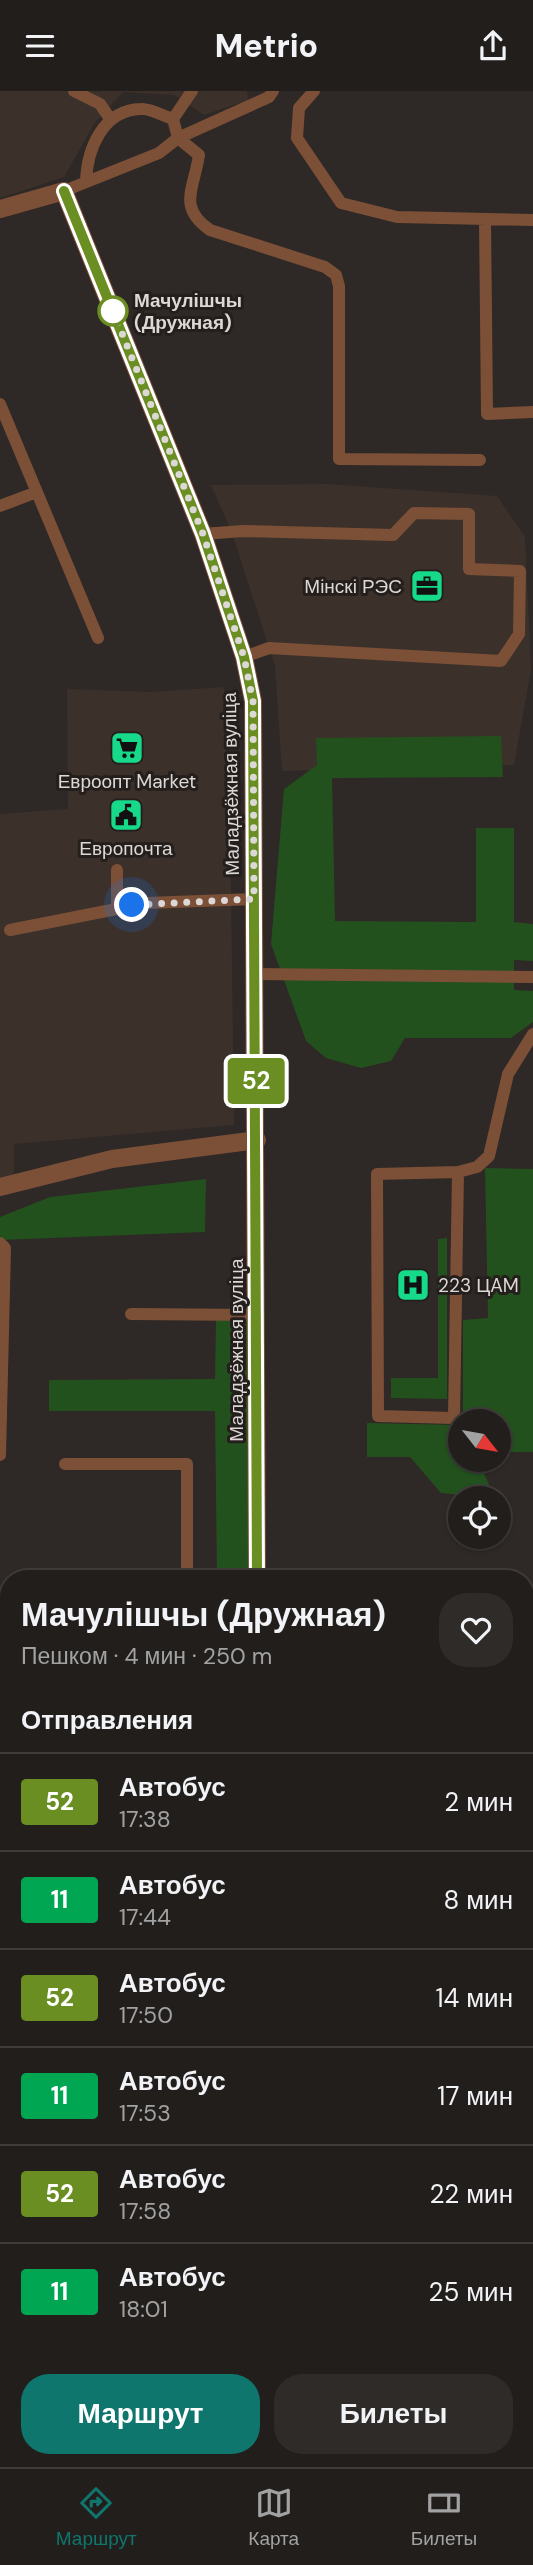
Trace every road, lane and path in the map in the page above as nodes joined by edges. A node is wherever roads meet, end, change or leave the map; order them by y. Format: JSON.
{"nodes":[{"id":1,"x":75,"y":91,"type":"edge"},
{"id":2,"x":192,"y":91,"type":"edge"},
{"id":3,"x":273,"y":91,"type":"edge"},
{"id":4,"x":314,"y":91,"type":"edge"},
{"id":5,"x":173,"y":119,"type":"junction"},
{"id":6,"x":111,"y":120,"type":"junction"},
{"id":7,"x":178,"y":138,"type":"junction"},
{"id":8,"x":86,"y":182,"type":"junction"},
{"id":9,"x":64,"y":191,"type":"junction"},
{"id":10,"x":0,"y":209,"type":"edge"},
{"id":11,"x":485,"y":219,"type":"junction"},
{"id":12,"x":533,"y":220,"type":"edge"},
{"id":13,"x":0,"y":404,"type":"edge"},
{"id":14,"x":533,"y":412,"type":"edge"},
{"id":15,"x":480,"y":460,"type":"dead end"},
{"id":16,"x":37,"y":492,"type":"junction"},
{"id":17,"x":0,"y":506,"type":"edge"},
{"id":18,"x":203,"y":534,"type":"junction"},
{"id":19,"x":98,"y":638,"type":"dead end"},
{"id":20,"x":244,"y":657,"type":"junction"},
{"id":21,"x":117,"y":870,"type":"dead end"},
{"id":22,"x":254,"y":899,"type":"junction"},
{"id":23,"x":117,"y":908,"type":"junction"},
{"id":24,"x":10,"y":930,"type":"dead end"},
{"id":25,"x":255,"y":974,"type":"junction"},
{"id":26,"x":533,"y":977,"type":"edge"},
{"id":27,"x":533,"y":1034,"type":"edge"},
{"id":28,"x":257,"y":1140,"type":"junction"},
{"id":29,"x":458,"y":1172,"type":"junction"},
{"id":30,"x":0,"y":1187,"type":"edge"},
{"id":31,"x":0,"y":1243,"type":"edge"},
{"id":32,"x":131,"y":1314,"type":"dead end"},
{"id":33,"x":256,"y":1315,"type":"junction"},
{"id":34,"x":0,"y":1455,"type":"edge"},
{"id":35,"x":65,"y":1464,"type":"dead end"},
{"id":36,"x":187,"y":1570,"type":"edge"},
{"id":37,"x":257,"y":1570,"type":"edge"}],
"edges":[{"from":1,"to":6,"type":"lane"},
{"from":2,"to":5,"type":"lane"},
{"from":3,"to":7,"type":"lane"},
{"from":4,"to":11,"type":"lane"},
{"from":5,"to":6,"type":"lane"},
{"from":5,"to":7,"type":"lane"},
{"from":6,"to":8,"type":"lane"},
{"from":7,"to":8,"type":"lane"},
{"from":7,"to":15,"type":"lane"},
{"from":8,"to":9,"type":"lane"},
{"from":9,"to":10,"type":"street"},
{"from":9,"to":18,"type":"street","name":"Маладзёжная вуліца"},
{"from":11,"to":12,"type":"lane"},
{"from":11,"to":14,"type":"lane"},
{"from":13,"to":16,"type":"lane"},
{"from":16,"to":17,"type":"lane"},
{"from":16,"to":19,"type":"lane"},
{"from":18,"to":20,"type":"street","name":"Маладзёжная вуліца"},
{"from":18,"to":20,"type":"lane"},
{"from":20,"to":22,"type":"street","name":"Маладзёжная вуліца"},
{"from":21,"to":23,"type":"lane"},
{"from":22,"to":23,"type":"lane"},
{"from":22,"to":25,"type":"street","name":"Маладзёжная вуліца"},
{"from":23,"to":24,"type":"lane"},
{"from":25,"to":26,"type":"lane"},
{"from":25,"to":28,"type":"street","name":"Маладзёжная вуліца"},
{"from":27,"to":29,"type":"lane"},
{"from":28,"to":30,"type":"street"},
{"from":28,"to":33,"type":"street","name":"Маладзёжная вуліца"},
{"from":29,"to":29,"type":"lane"},
{"from":31,"to":34,"type":"lane"},
{"from":32,"to":33,"type":"lane"},
{"from":33,"to":37,"type":"street","name":"Маладзёжная вуліца"},
{"from":35,"to":36,"type":"lane"}]}
